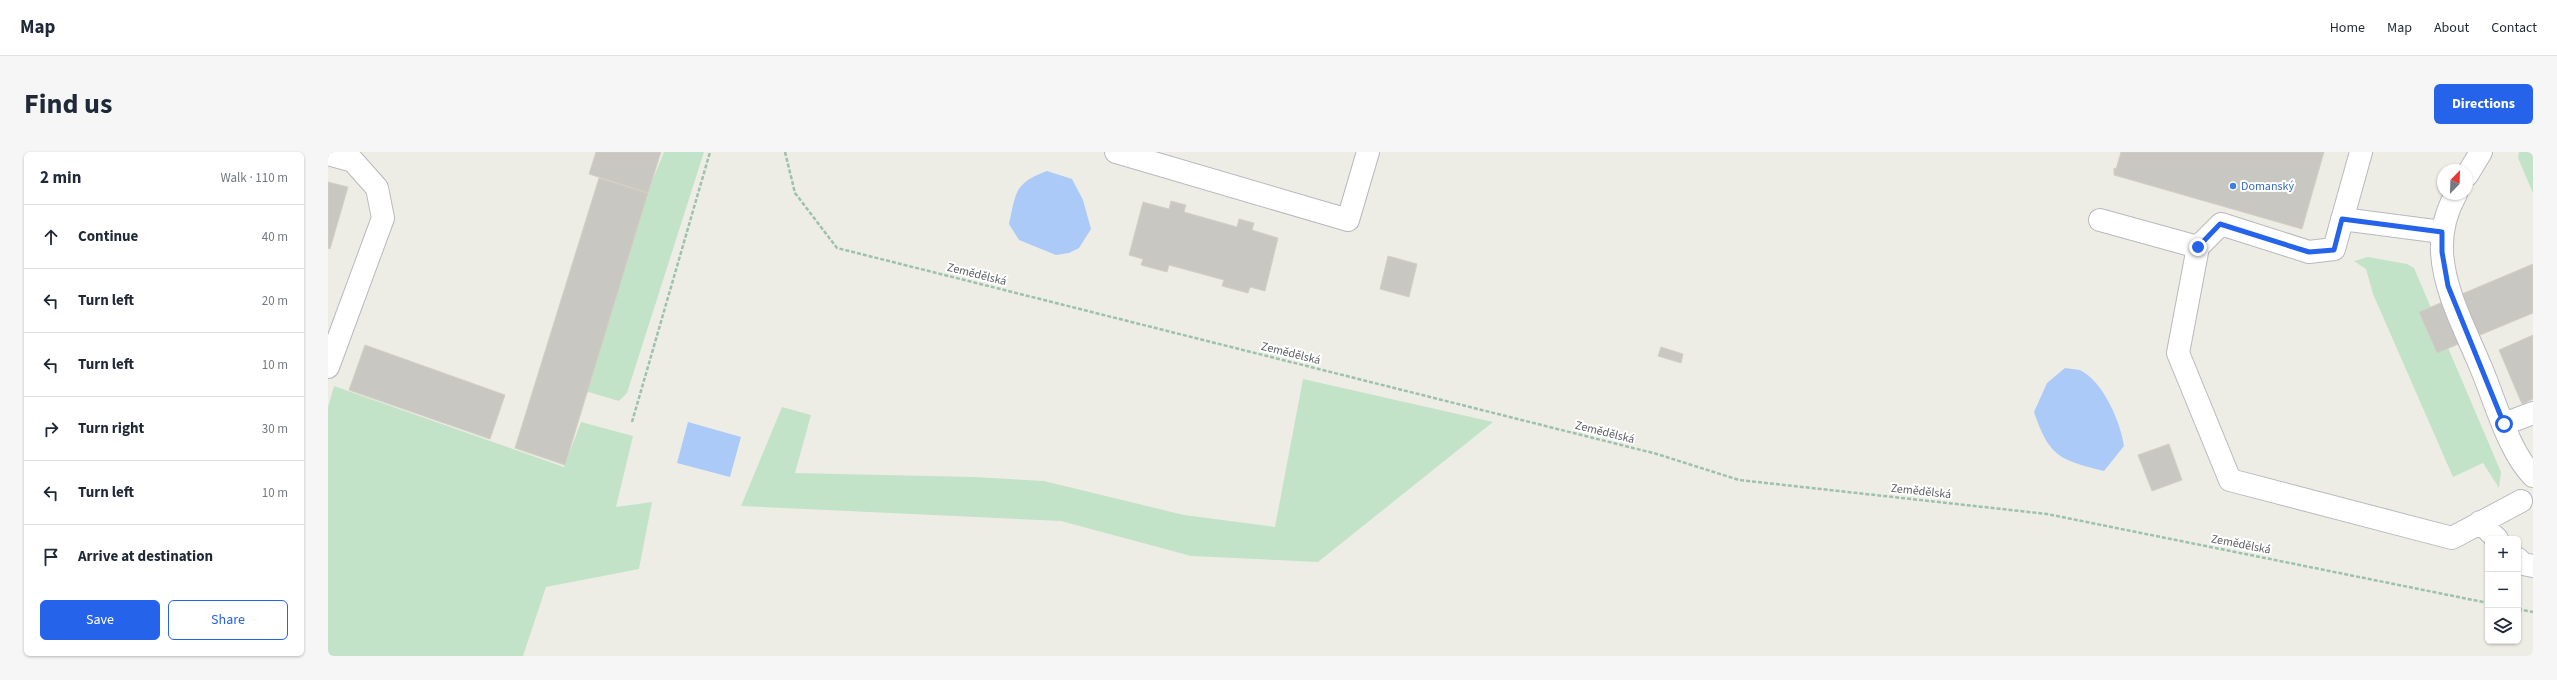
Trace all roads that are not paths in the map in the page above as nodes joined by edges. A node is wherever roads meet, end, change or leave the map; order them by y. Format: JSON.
{"nodes":[{"id":1,"x":1116,"y":152,"type":"edge"},
{"id":2,"x":1368,"y":152,"type":"edge"},
{"id":3,"x":2481,"y":152,"type":"edge"},
{"id":4,"x":328,"y":154,"type":"edge"},
{"id":5,"x":2362,"y":154,"type":"edge"},
{"id":6,"x":2473,"y":165,"type":"edge"},
{"id":7,"x":2453,"y":200,"type":"edge"},
{"id":8,"x":2342,"y":219,"type":"junction"},
{"id":9,"x":2100,"y":220,"type":"dead end"},
{"id":10,"x":2442,"y":232,"type":"junction"},
{"id":11,"x":2198,"y":247,"type":"junction"},
{"id":12,"x":328,"y":367,"type":"edge"},
{"id":13,"x":2533,"y":413,"type":"edge"},
{"id":14,"x":2504,"y":424,"type":"junction"},
{"id":15,"x":2533,"y":476,"type":"edge"},
{"id":16,"x":2521,"y":501,"type":"dead end"},
{"id":17,"x":2480,"y":522,"type":"junction"},
{"id":18,"x":2494,"y":536,"type":"edge"},
{"id":19,"x":2521,"y":562,"type":"edge"},
{"id":20,"x":2533,"y":566,"type":"edge"}],
"edges":[{"from":1,"to":2,"type":"lane"},
{"from":3,"to":6,"type":"lane"},
{"from":4,"to":12,"type":"lane"},
{"from":5,"to":8,"type":"lane"},
{"from":7,"to":10,"type":"lane"},
{"from":8,"to":10,"type":"lane"},
{"from":8,"to":11,"type":"lane"},
{"from":9,"to":11,"type":"lane"},
{"from":10,"to":14,"type":"lane"},
{"from":11,"to":17,"type":"lane"},
{"from":13,"to":14,"type":"lane"},
{"from":14,"to":15,"type":"lane"},
{"from":16,"to":17,"type":"lane"},
{"from":17,"to":18,"type":"lane"},
{"from":19,"to":20,"type":"lane"}]}
